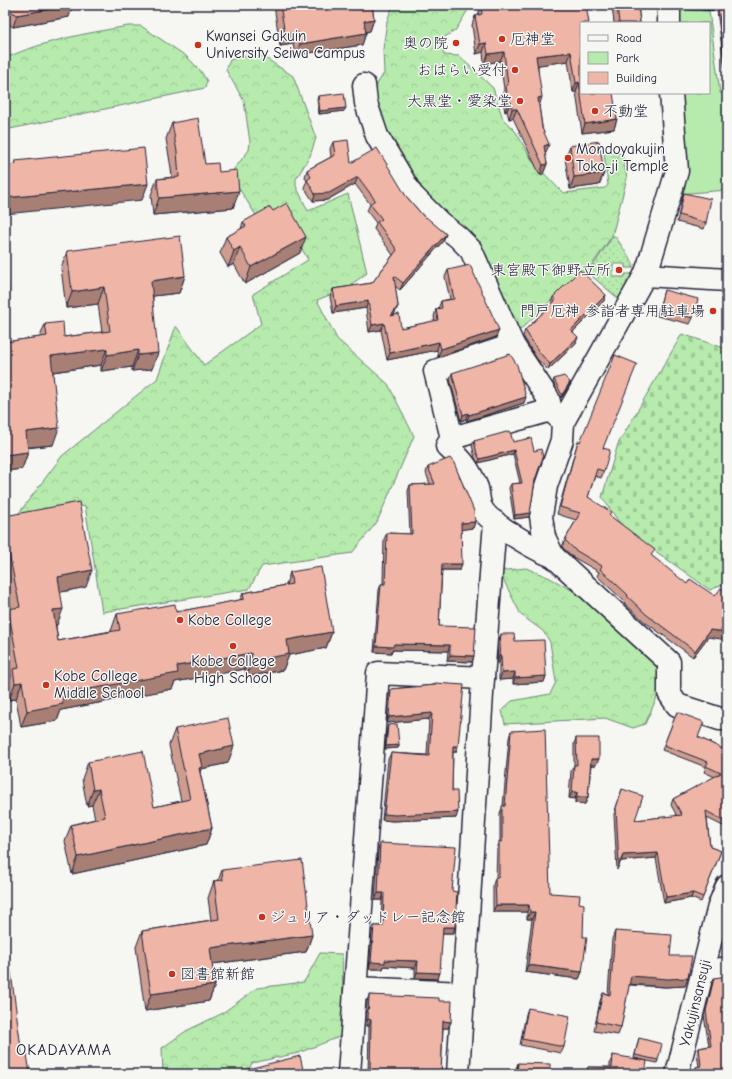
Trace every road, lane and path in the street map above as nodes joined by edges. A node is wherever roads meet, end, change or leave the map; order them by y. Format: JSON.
{"nodes":[{"id":1,"x":669,"y":5,"type":"edge"},
{"id":2,"x":669,"y":22,"type":"edge"},
{"id":3,"x":364,"y":85,"type":"dead end"},
{"id":4,"x":671,"y":94,"type":"edge"},
{"id":5,"x":645,"y":275,"type":"junction"},
{"id":6,"x":727,"y":280,"type":"edge"},
{"id":7,"x":513,"y":346,"type":"junction"},
{"id":8,"x":557,"y":416,"type":"junction"},
{"id":9,"x":452,"y":438,"type":"junction"},
{"id":10,"x":495,"y":522,"type":"junction"},
{"id":11,"x":554,"y":556,"type":"junction"},
{"id":12,"x":483,"y":678,"type":"junction"},
{"id":13,"x":727,"y":719,"type":"edge"},
{"id":14,"x":727,"y":886,"type":"edge"},
{"id":15,"x":723,"y":905,"type":"edge"},
{"id":16,"x":727,"y":968,"type":"edge"},
{"id":17,"x":702,"y":972,"type":"junction"},
{"id":18,"x":356,"y":988,"type":"junction"},
{"id":19,"x":463,"y":993,"type":"junction"},
{"id":20,"x":350,"y":1074,"type":"edge"},
{"id":21,"x":458,"y":1074,"type":"edge"},
{"id":22,"x":677,"y":1074,"type":"edge"}],
"edges":[{"from":1,"to":2,"type":"street"},
{"from":3,"to":7,"type":"street"},
{"from":4,"to":5,"type":"street"},
{"from":5,"to":6,"type":"street"},
{"from":5,"to":8,"type":"street"},
{"from":7,"to":8,"type":"street"},
{"from":7,"to":9,"type":"street"},
{"from":8,"to":9,"type":"street"},
{"from":8,"to":11,"type":"street"},
{"from":9,"to":10,"type":"street"},
{"from":10,"to":11,"type":"street"},
{"from":10,"to":12,"type":"street"},
{"from":11,"to":13,"type":"street"},
{"from":12,"to":18,"type":"street"},
{"from":12,"to":19,"type":"street"},
{"from":14,"to":15,"type":"street","name":"Yakujinsansuji"},
{"from":15,"to":17,"type":"street","name":"Yakujinsansuji"},
{"from":16,"to":17,"type":"street"},
{"from":17,"to":22,"type":"street","name":"Yakujinsansuji"},
{"from":18,"to":19,"type":"street"},
{"from":18,"to":20,"type":"street"},
{"from":19,"to":21,"type":"street"}]}
